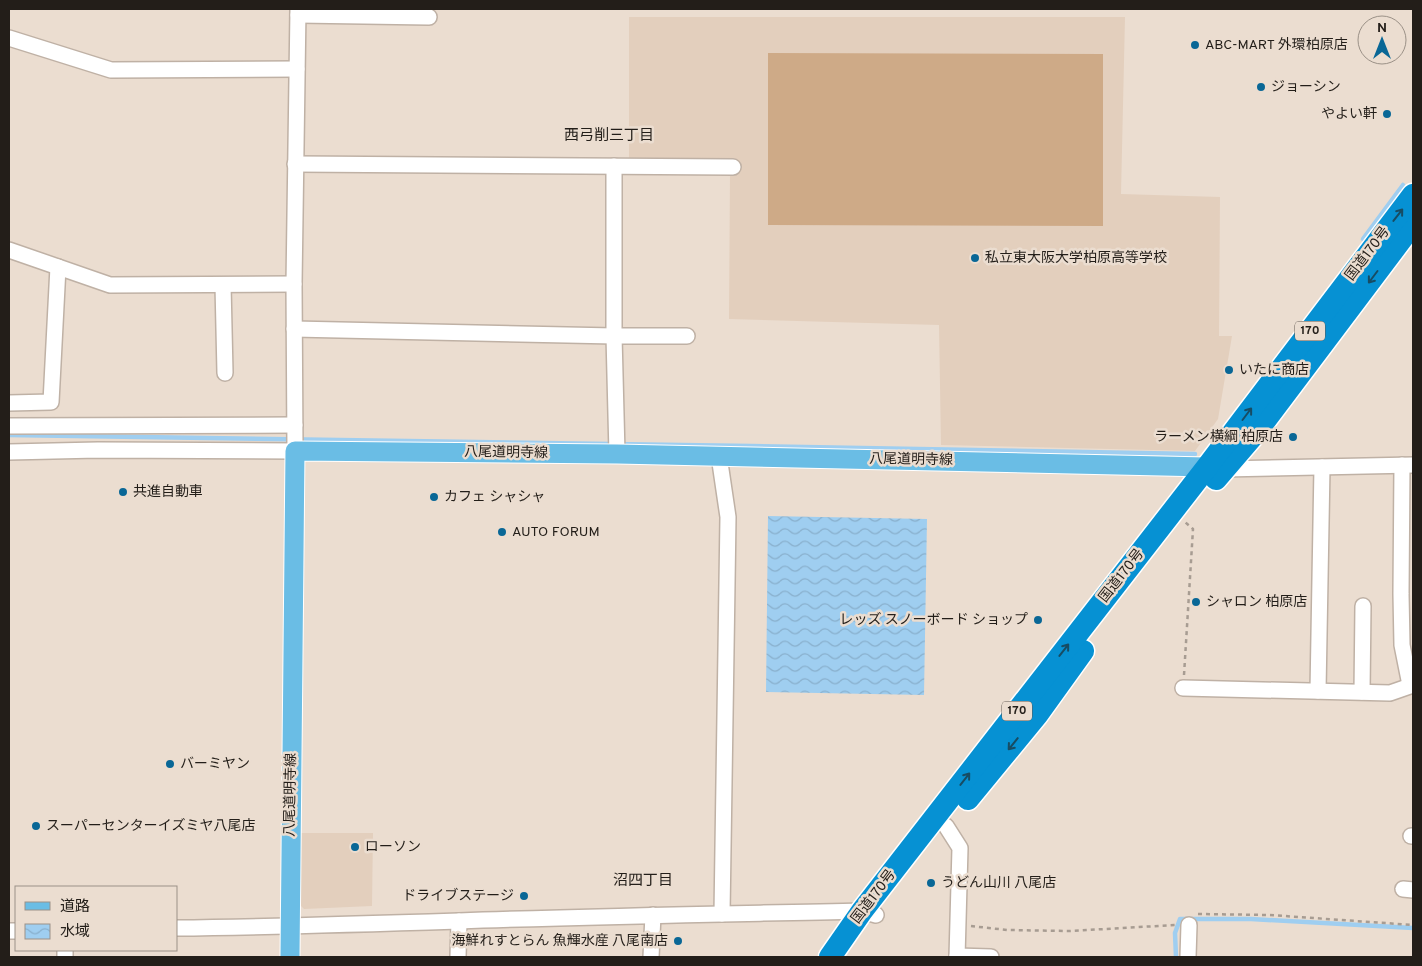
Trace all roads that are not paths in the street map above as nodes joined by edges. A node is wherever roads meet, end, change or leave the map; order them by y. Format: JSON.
{"nodes":[{"id":1,"x":298,"y":12,"type":"edge"},
{"id":2,"x":429,"y":17,"type":"dead end"},
{"id":3,"x":9,"y":38,"type":"edge"},
{"id":4,"x":297,"y":69,"type":"junction"},
{"id":5,"x":295,"y":164,"type":"junction"},
{"id":6,"x":614,"y":166,"type":"junction"},
{"id":7,"x":733,"y":167,"type":"dead end"},
{"id":8,"x":1413,"y":195,"type":"edge"},
{"id":9,"x":1413,"y":224,"type":"edge"},
{"id":10,"x":9,"y":250,"type":"edge"},
{"id":11,"x":58,"y":267,"type":"junction"},
{"id":12,"x":294,"y":284,"type":"junction"},
{"id":13,"x":223,"y":285,"type":"junction"},
{"id":14,"x":294,"y":330,"type":"junction"},
{"id":15,"x":614,"y":336,"type":"junction"},
{"id":16,"x":687,"y":336,"type":"dead end"},
{"id":17,"x":225,"y":373,"type":"dead end"},
{"id":18,"x":9,"y":403,"type":"edge"},
{"id":19,"x":295,"y":425,"type":"junction"},
{"id":20,"x":9,"y":426,"type":"edge"},
{"id":21,"x":617,"y":446,"type":"junction"},
{"id":22,"x":295,"y":451,"type":"junction"},
{"id":23,"x":9,"y":452,"type":"edge"},
{"id":24,"x":719,"y":456,"type":"junction"},
{"id":25,"x":1408,"y":465,"type":"edge"},
{"id":26,"x":1322,"y":467,"type":"junction"},
{"id":27,"x":1215,"y":468,"type":"junction"},
{"id":28,"x":1363,"y":606,"type":"dead end"},
{"id":29,"x":1412,"y":685,"type":"edge"},
{"id":30,"x":1183,"y":688,"type":"road end"},
{"id":31,"x":1318,"y":691,"type":"junction"},
{"id":32,"x":1362,"y":692,"type":"junction"},
{"id":33,"x":946,"y":826,"type":"junction"},
{"id":34,"x":869,"y":913,"type":"junction"},
{"id":35,"x":722,"y":914,"type":"junction"},
{"id":36,"x":653,"y":915,"type":"junction"},
{"id":37,"x":1193,"y":919,"type":"road end"},
{"id":38,"x":459,"y":920,"type":"junction"},
{"id":39,"x":290,"y":927,"type":"junction"},
{"id":40,"x":178,"y":928,"type":"edge"},
{"id":41,"x":290,"y":957,"type":"edge"},
{"id":42,"x":458,"y":957,"type":"edge"},
{"id":43,"x":651,"y":957,"type":"edge"},
{"id":44,"x":830,"y":957,"type":"edge"},
{"id":45,"x":848,"y":957,"type":"edge"},
{"id":46,"x":956,"y":957,"type":"edge"},
{"id":47,"x":991,"y":957,"type":"edge"},
{"id":48,"x":1188,"y":957,"type":"edge"}],
"edges":[{"from":1,"to":2,"type":"street"},
{"from":1,"to":4,"type":"street"},
{"from":3,"to":4,"type":"street"},
{"from":4,"to":5,"type":"street"},
{"from":5,"to":6,"type":"street"},
{"from":5,"to":12,"type":"street"},
{"from":6,"to":7,"type":"street"},
{"from":6,"to":15,"type":"street"},
{"from":27,"to":8,"type":"highway","name":"国道170号","number":"170","one_way":true},
{"from":9,"to":27,"type":"highway","name":"国道170号","number":"170","one_way":true},
{"from":10,"to":11,"type":"street"},
{"from":11,"to":13,"type":"street"},
{"from":11,"to":18,"type":"street"},
{"from":12,"to":13,"type":"street"},
{"from":12,"to":14,"type":"street"},
{"from":13,"to":17,"type":"street"},
{"from":14,"to":15,"type":"street"},
{"from":14,"to":19,"type":"street"},
{"from":15,"to":16,"type":"street"},
{"from":15,"to":21,"type":"street"},
{"from":19,"to":20,"type":"street"},
{"from":19,"to":22,"type":"street"},
{"from":21,"to":22,"type":"main road","name":"八尾道明寺線"},
{"from":21,"to":24,"type":"main road","name":"八尾道明寺線"},
{"from":22,"to":23,"type":"street"},
{"from":22,"to":39,"type":"main road","name":"八尾道明寺線"},
{"from":24,"to":27,"type":"main road","name":"八尾道明寺線"},
{"from":24,"to":35,"type":"street"},
{"from":25,"to":26,"type":"street"},
{"from":25,"to":29,"type":"street"},
{"from":26,"to":27,"type":"street"},
{"from":26,"to":31,"type":"street"},
{"from":27,"to":33,"type":"highway","name":"国道170号","number":"170","one_way":true},
{"from":34,"to":27,"type":"highway","name":"国道170号","number":"170","one_way":true},
{"from":28,"to":32,"type":"street"},
{"from":29,"to":32,"type":"street"},
{"from":30,"to":31,"type":"street"},
{"from":31,"to":32,"type":"street"},
{"from":33,"to":34,"type":"highway","name":"国道170号","number":"170"},
{"from":33,"to":46,"type":"street"},
{"from":34,"to":35,"type":"street"},
{"from":34,"to":44,"type":"highway","name":"国道170号","number":"170"},
{"from":34,"to":45,"type":"highway","name":"国道170号","number":"170"},
{"from":35,"to":36,"type":"street"},
{"from":36,"to":38,"type":"street"},
{"from":36,"to":43,"type":"street"},
{"from":37,"to":48,"type":"street"},
{"from":38,"to":39,"type":"street"},
{"from":38,"to":42,"type":"street"},
{"from":39,"to":40,"type":"street"},
{"from":39,"to":41,"type":"main road","name":"八尾道明寺線"},
{"from":46,"to":47,"type":"street"}]}
